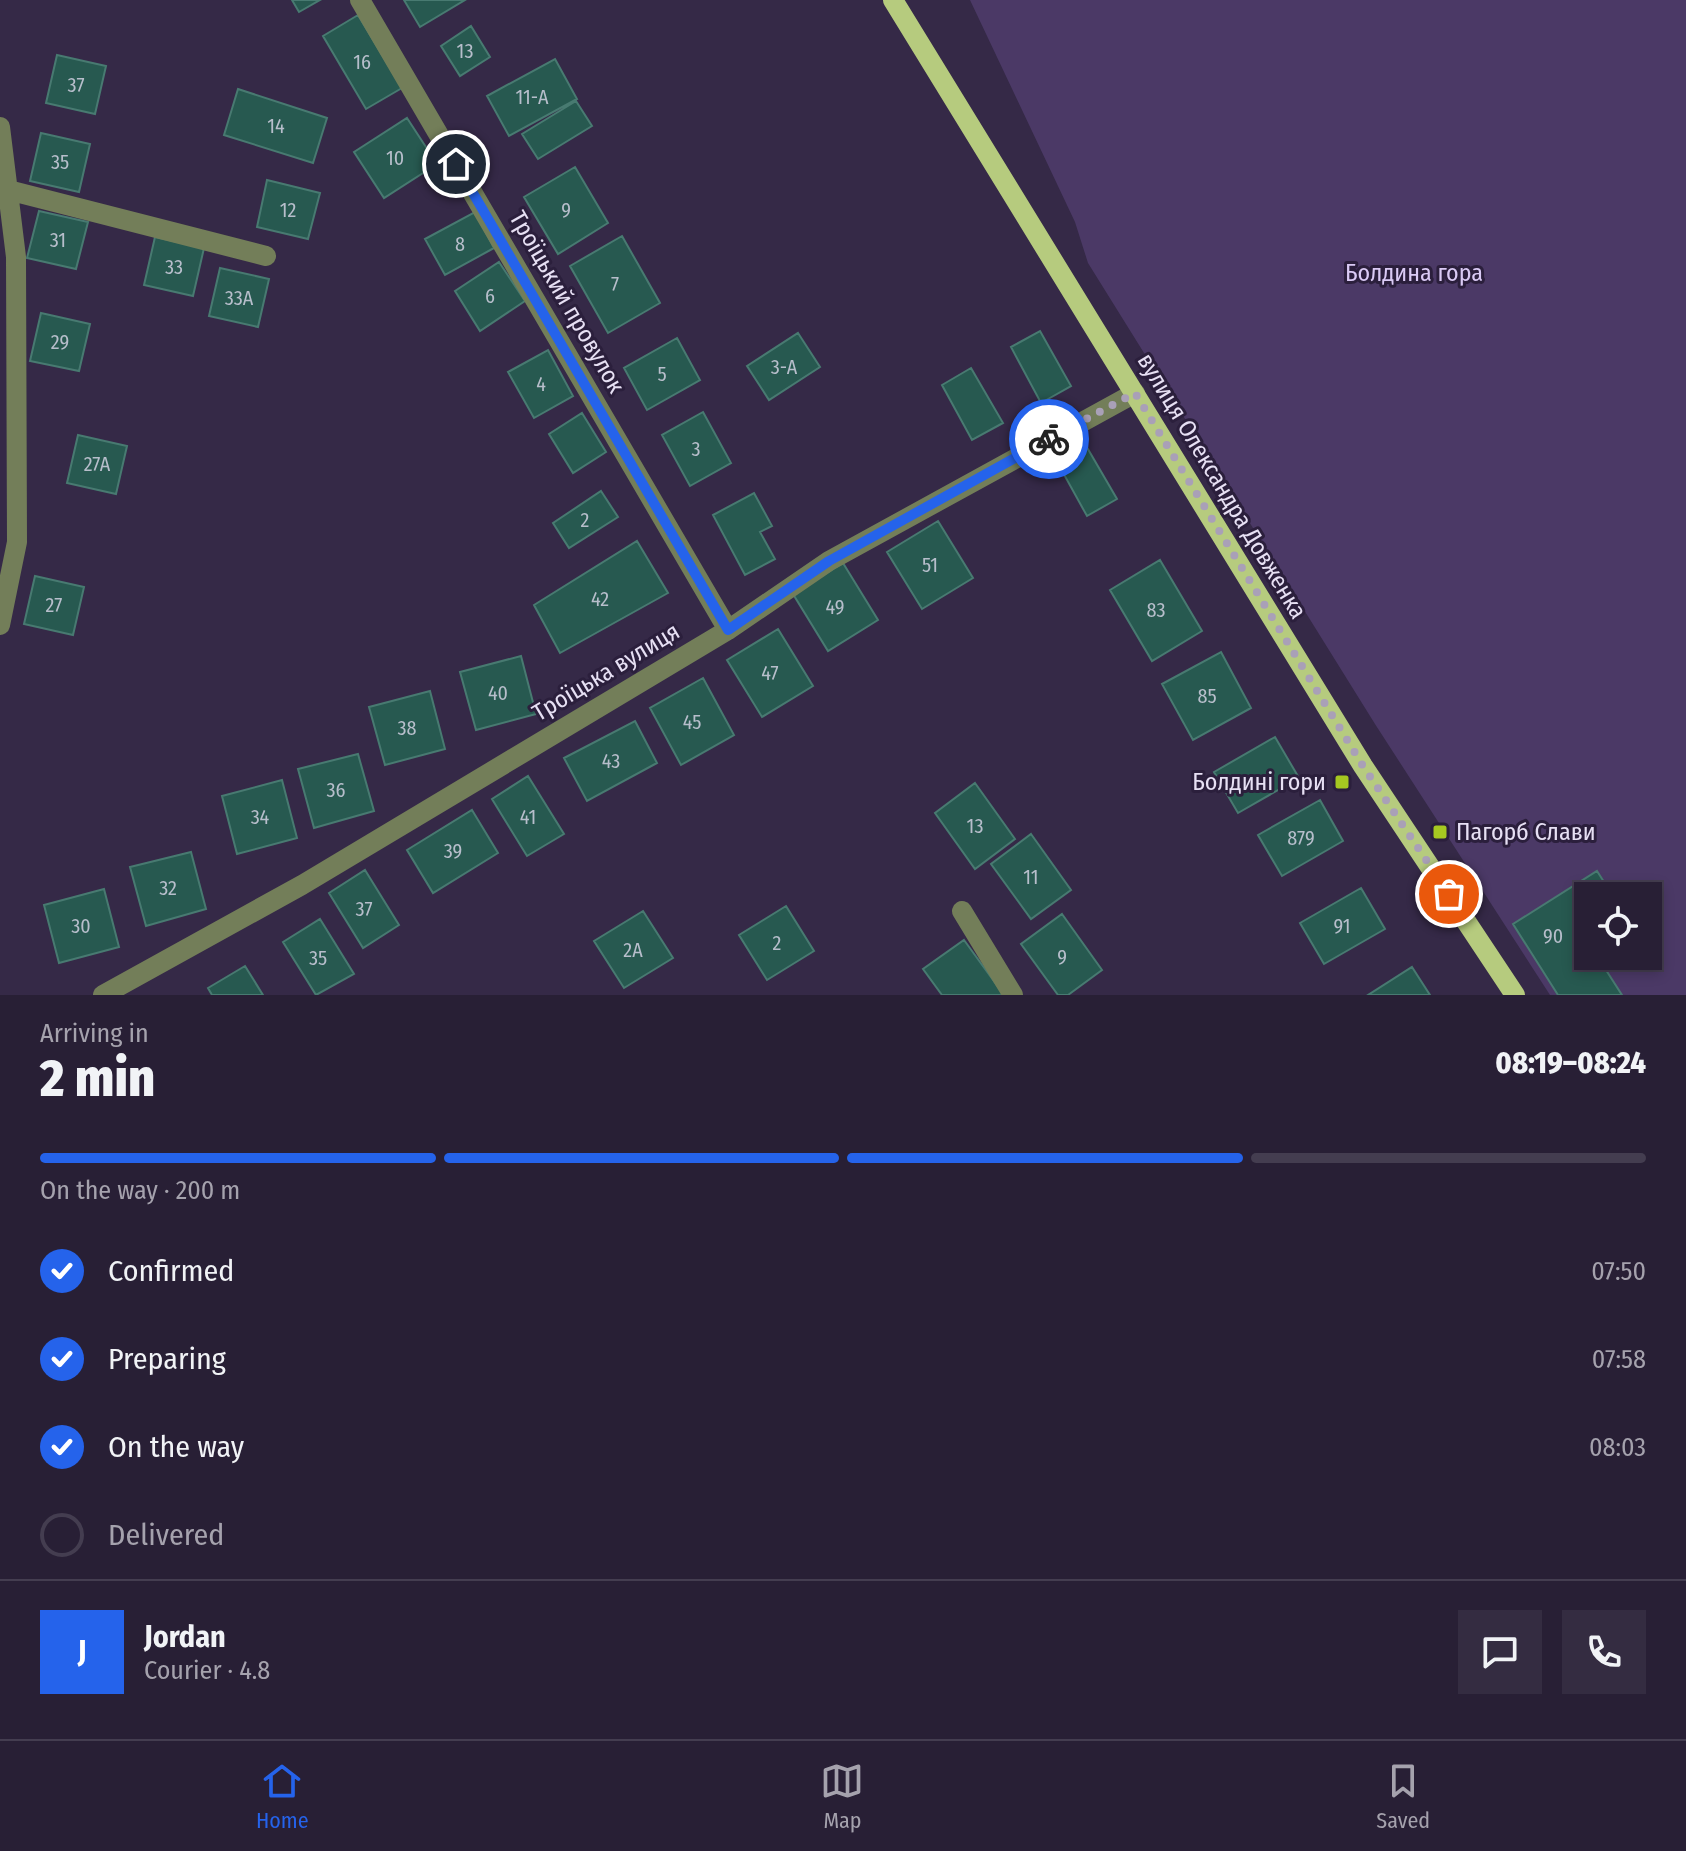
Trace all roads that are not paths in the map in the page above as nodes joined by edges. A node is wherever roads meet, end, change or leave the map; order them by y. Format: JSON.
{"nodes":[{"id":1,"x":360,"y":0,"type":"edge"},
{"id":2,"x":893,"y":0,"type":"edge"},
{"id":3,"x":0,"y":127,"type":"edge"},
{"id":4,"x":8,"y":190,"type":"junction"},
{"id":5,"x":266,"y":256,"type":"dead end"},
{"id":6,"x":1135,"y":393,"type":"junction"},
{"id":7,"x":0,"y":625,"type":"edge"},
{"id":8,"x":728,"y":630,"type":"junction"},
{"id":9,"x":962,"y":911,"type":"dead end"},
{"id":10,"x":103,"y":995,"type":"edge"},
{"id":11,"x":1013,"y":995,"type":"edge"},
{"id":12,"x":1515,"y":995,"type":"edge"}],
"edges":[{"from":1,"to":8,"type":"street","name":"Троїцький провулок"},
{"from":2,"to":6,"type":"main road","name":"вулиця Олександра Довженка"},
{"from":3,"to":4,"type":"street"},
{"from":4,"to":5,"type":"street"},
{"from":4,"to":7,"type":"street"},
{"from":6,"to":8,"type":"street","name":"Троїцька вулиця"},
{"from":6,"to":12,"type":"main road","name":"вулиця Олександра Довженка"},
{"from":8,"to":10,"type":"street","name":"Троїцька вулиця"},
{"from":9,"to":11,"type":"street"}]}
